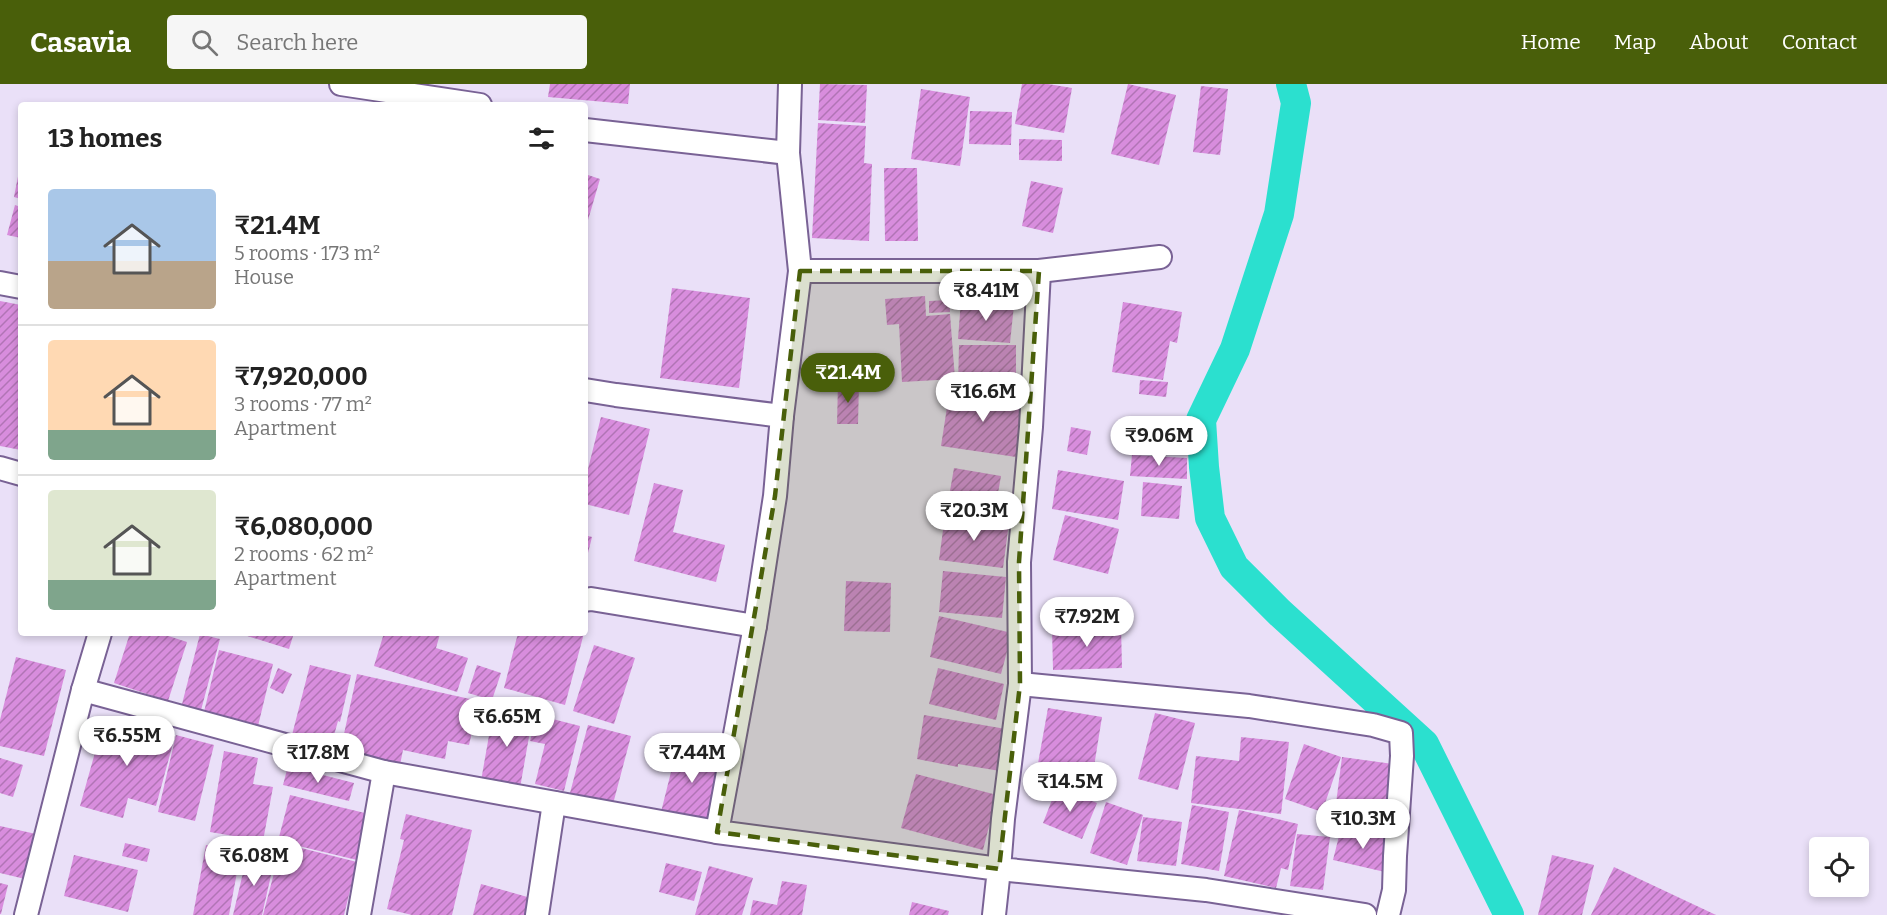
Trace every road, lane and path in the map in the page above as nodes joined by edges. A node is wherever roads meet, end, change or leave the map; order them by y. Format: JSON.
{"nodes":[{"id":1,"x":340,"y":84,"type":"edge"},
{"id":2,"x":790,"y":84,"type":"edge"},
{"id":3,"x":460,"y":102,"type":"edge"},
{"id":4,"x":588,"y":130,"type":"edge"},
{"id":5,"x":788,"y":153,"type":"junction"},
{"id":6,"x":1160,"y":257,"type":"dead end"},
{"id":7,"x":800,"y":271,"type":"junction"},
{"id":8,"x":1039,"y":271,"type":"junction"},
{"id":9,"x":0,"y":283,"type":"edge"},
{"id":10,"x":18,"y":286,"type":"edge"},
{"id":11,"x":588,"y":390,"type":"edge"},
{"id":12,"x":782,"y":416,"type":"junction"},
{"id":13,"x":0,"y":468,"type":"edge"},
{"id":14,"x":18,"y":473,"type":"edge"},
{"id":15,"x":588,"y":600,"type":"edge"},
{"id":16,"x":755,"y":626,"type":"junction"},
{"id":17,"x":99,"y":636,"type":"edge"},
{"id":18,"x":1020,"y":684,"type":"junction"},
{"id":19,"x":83,"y":690,"type":"junction"},
{"id":20,"x":384,"y":772,"type":"junction"},
{"id":21,"x":554,"y":803,"type":"junction"},
{"id":22,"x":717,"y":832,"type":"junction"},
{"id":23,"x":999,"y":869,"type":"junction"},
{"id":24,"x":26,"y":915,"type":"edge"},
{"id":25,"x":359,"y":915,"type":"edge"},
{"id":26,"x":537,"y":915,"type":"edge"},
{"id":27,"x":994,"y":915,"type":"edge"},
{"id":28,"x":1365,"y":915,"type":"edge"},
{"id":29,"x":1388,"y":915,"type":"edge"}],
"edges":[{"from":1,"to":3,"type":"street"},
{"from":2,"to":5,"type":"street"},
{"from":4,"to":5,"type":"street"},
{"from":5,"to":7,"type":"street"},
{"from":6,"to":8,"type":"street"},
{"from":7,"to":8,"type":"street"},
{"from":7,"to":12,"type":"street"},
{"from":8,"to":18,"type":"street"},
{"from":9,"to":10,"type":"street"},
{"from":11,"to":12,"type":"street"},
{"from":12,"to":16,"type":"street"},
{"from":13,"to":14,"type":"street"},
{"from":15,"to":16,"type":"street"},
{"from":16,"to":22,"type":"street"},
{"from":17,"to":19,"type":"street"},
{"from":18,"to":23,"type":"street"},
{"from":18,"to":29,"type":"street"},
{"from":19,"to":20,"type":"street"},
{"from":19,"to":24,"type":"street"},
{"from":20,"to":21,"type":"street"},
{"from":20,"to":25,"type":"street"},
{"from":21,"to":22,"type":"street"},
{"from":21,"to":26,"type":"street"},
{"from":22,"to":23,"type":"street"},
{"from":23,"to":27,"type":"street"},
{"from":23,"to":28,"type":"street"}]}
